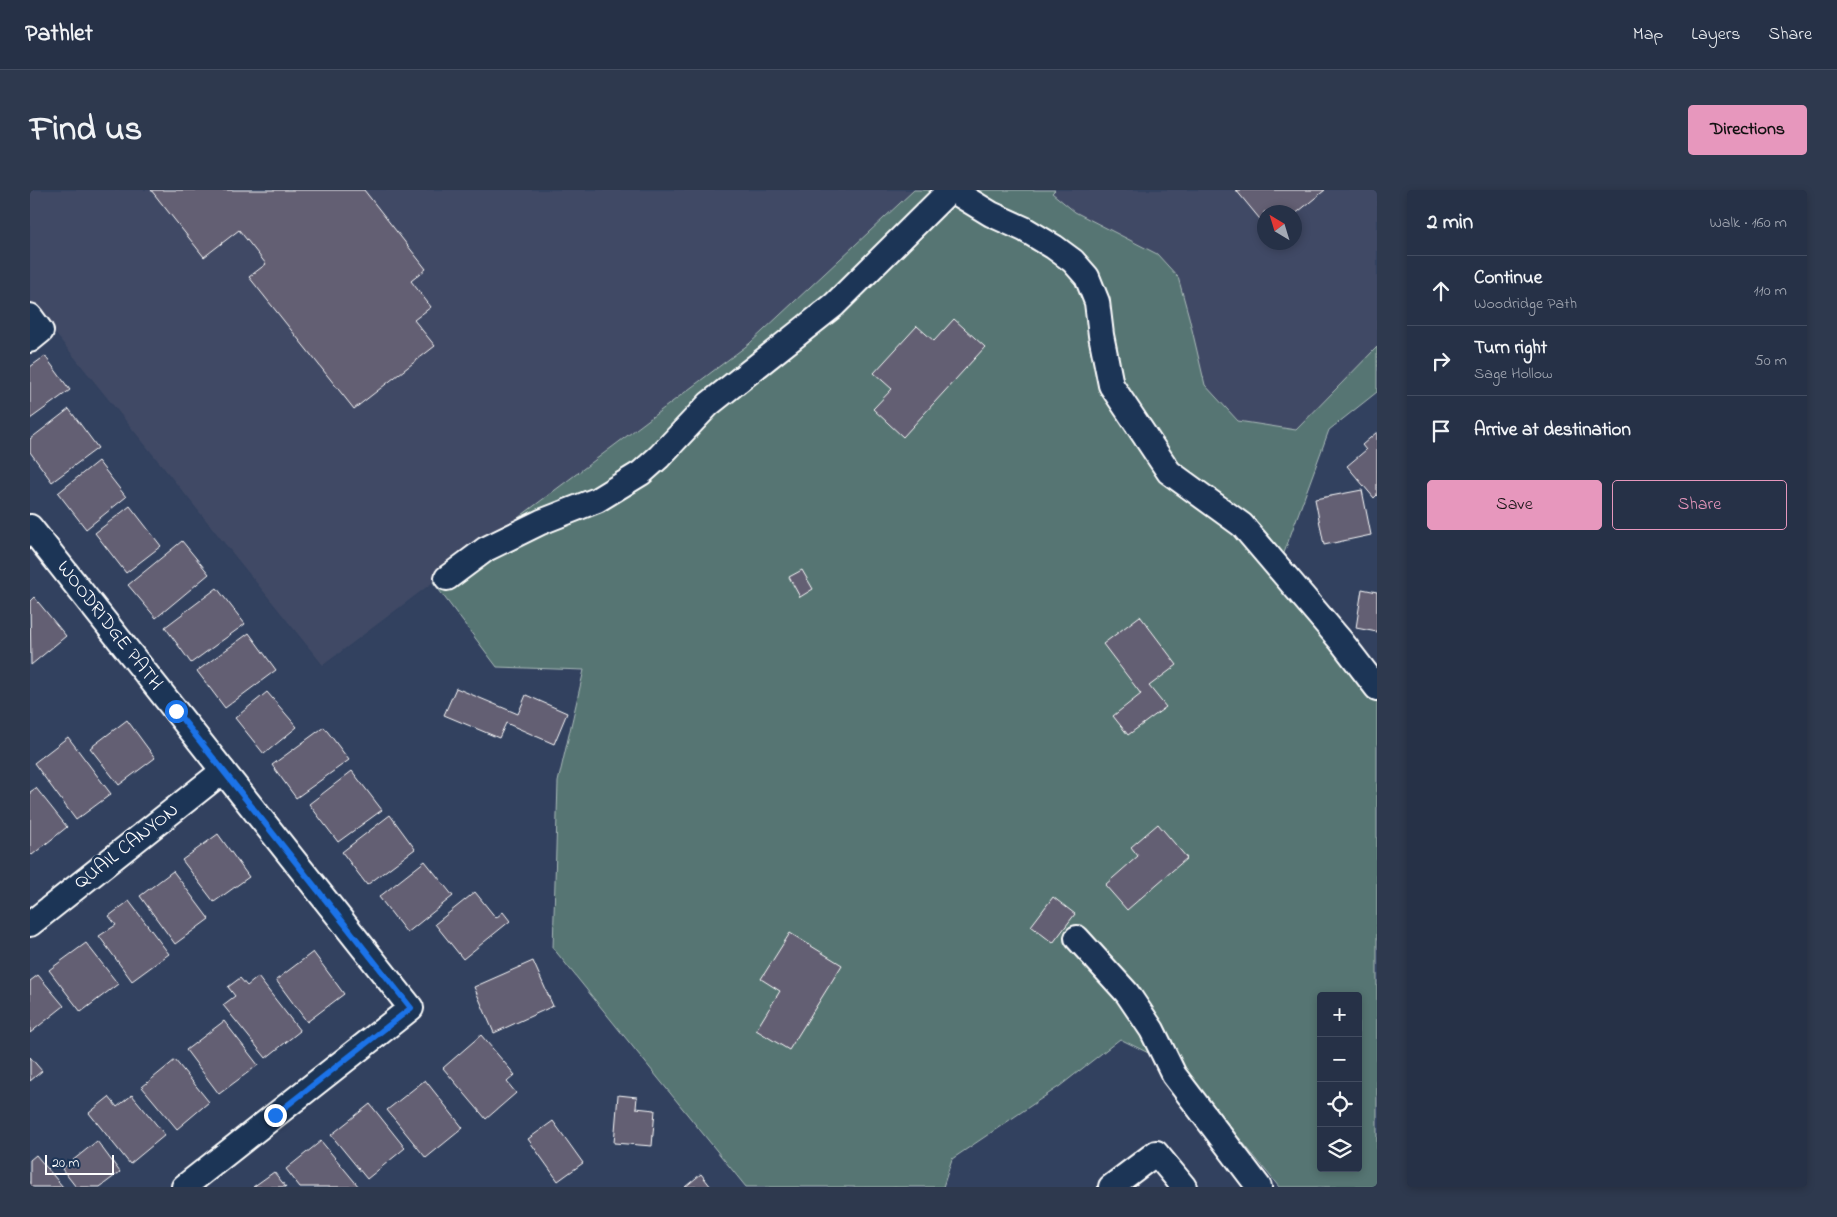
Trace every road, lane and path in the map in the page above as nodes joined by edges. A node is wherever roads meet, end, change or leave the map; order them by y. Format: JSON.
{"nodes":[{"id":1,"x":951,"y":190,"type":"edge"},
{"id":2,"x":30,"y":316,"type":"edge"},
{"id":3,"x":30,"y":340,"type":"edge"},
{"id":4,"x":31,"y":531,"type":"edge"},
{"id":5,"x":447,"y":578,"type":"dead end"},
{"id":6,"x":1377,"y":688,"type":"edge"},
{"id":7,"x":223,"y":771,"type":"junction"},
{"id":8,"x":30,"y":924,"type":"edge"},
{"id":9,"x":1077,"y":938,"type":"dead end"},
{"id":10,"x":184,"y":1187,"type":"edge"},
{"id":11,"x":1111,"y":1187,"type":"edge"},
{"id":12,"x":1184,"y":1187,"type":"edge"},
{"id":13,"x":1259,"y":1187,"type":"edge"}],
"edges":[{"from":1,"to":5,"type":"street"},
{"from":1,"to":6,"type":"street"},
{"from":2,"to":3,"type":"street"},
{"from":4,"to":7,"type":"street","name":"WOODRIDGE PATH"},
{"from":7,"to":8,"type":"street","name":"QUAIL CANYON"},
{"from":7,"to":10,"type":"street","name":"WOODRIDGE PATH"},
{"from":9,"to":13,"type":"street"},
{"from":11,"to":12,"type":"street"}]}
